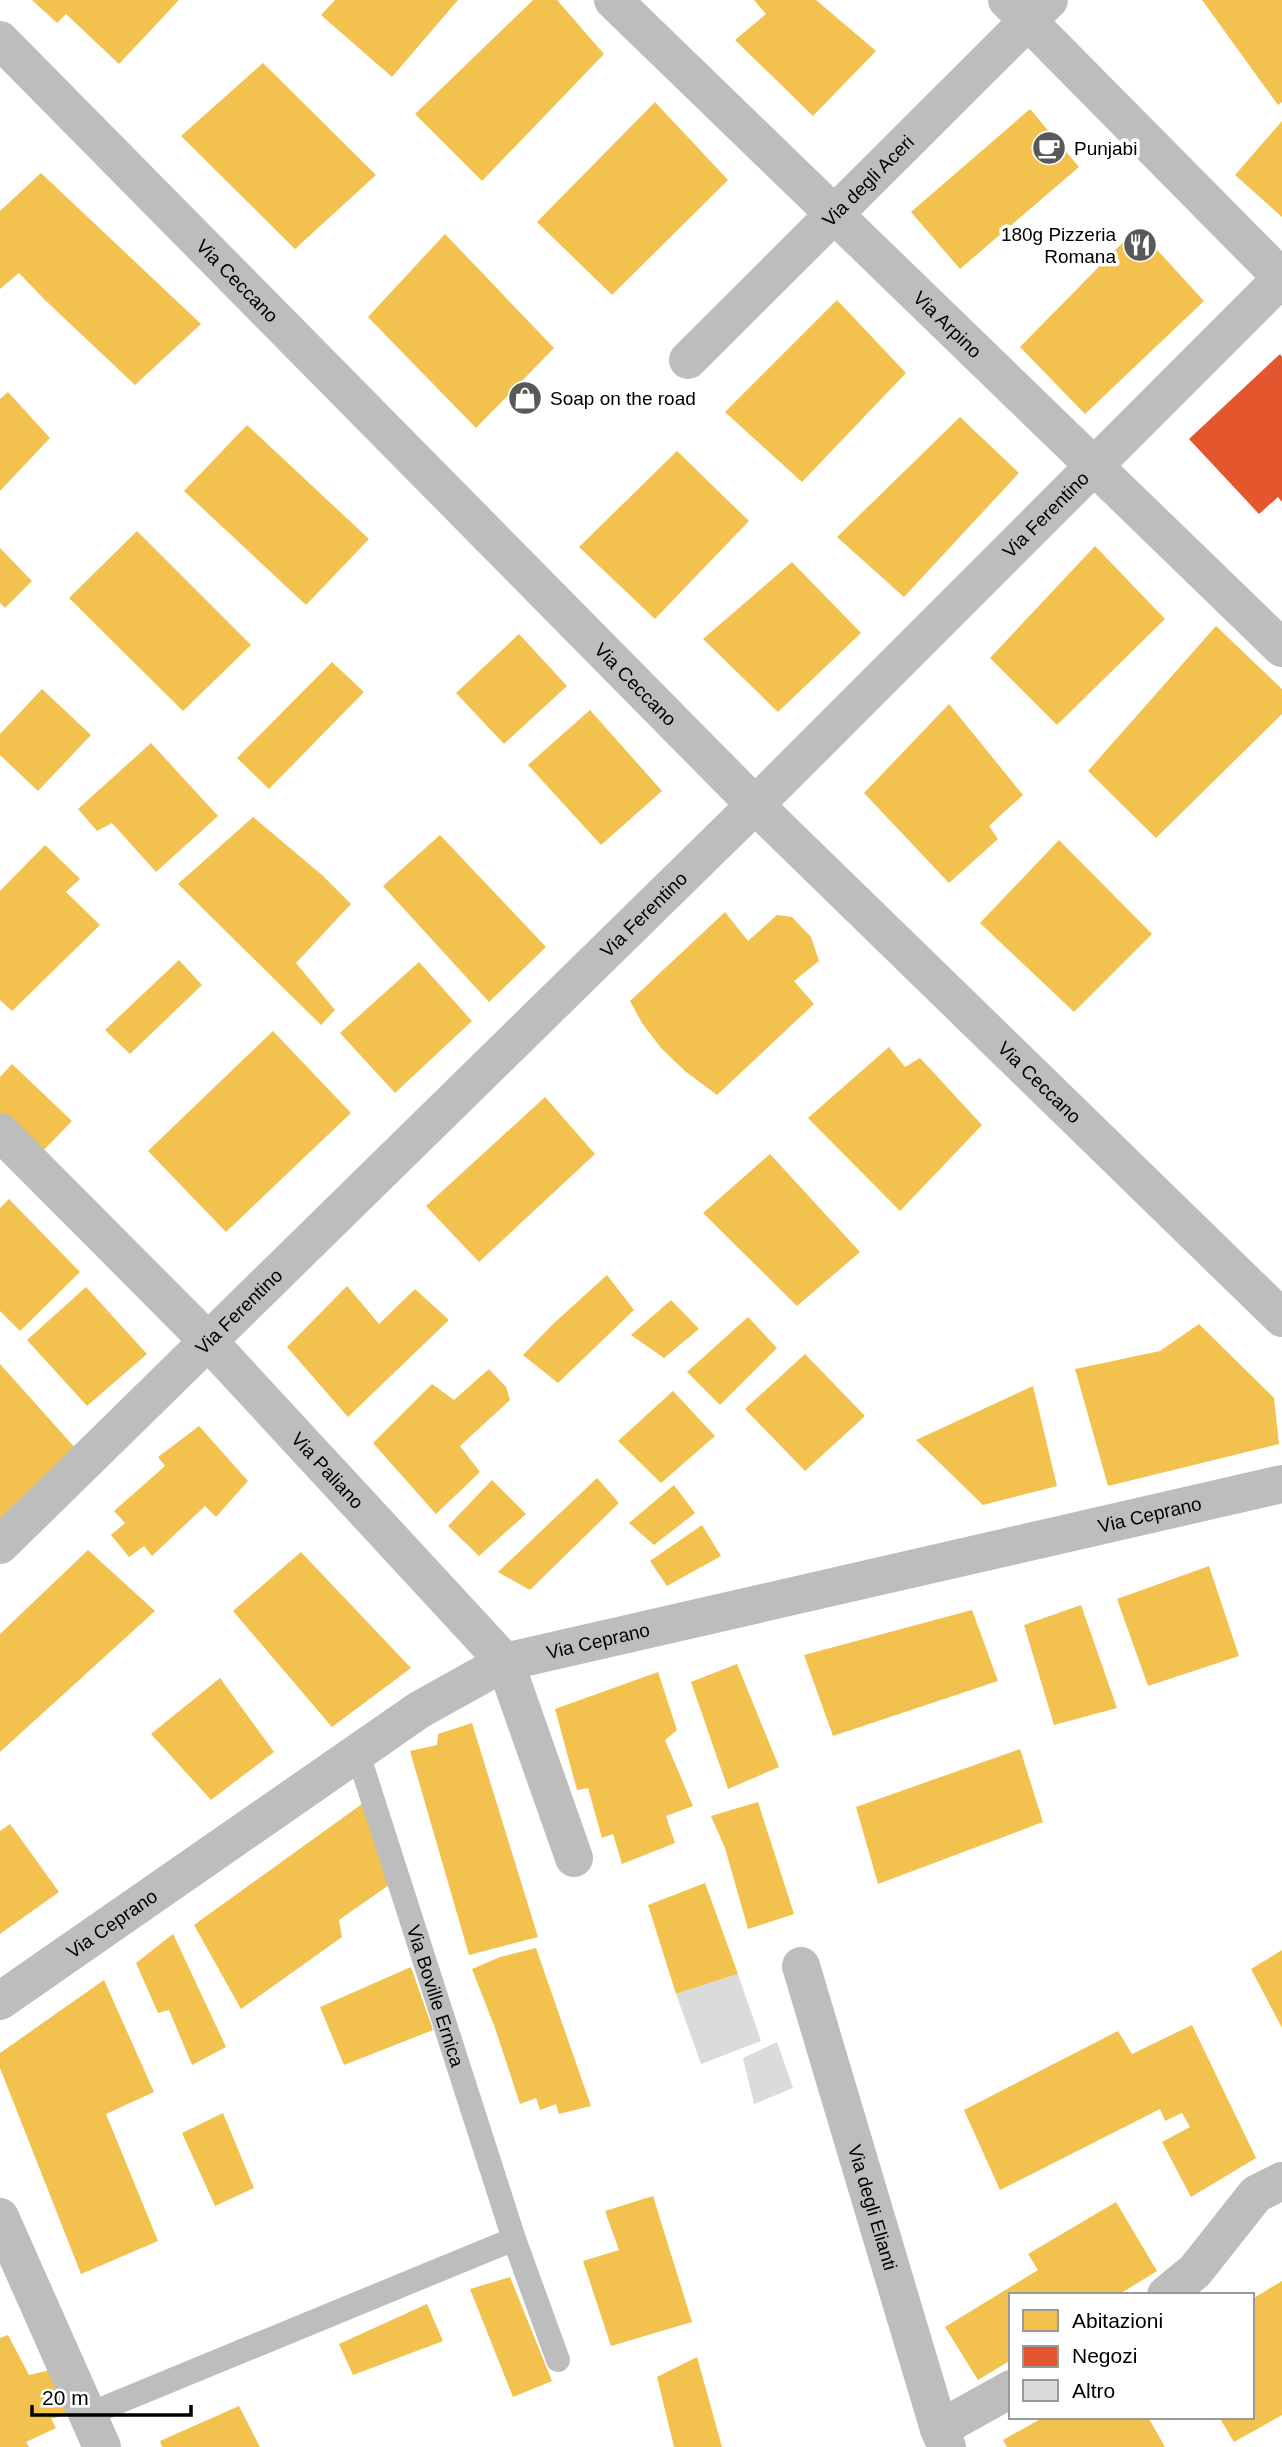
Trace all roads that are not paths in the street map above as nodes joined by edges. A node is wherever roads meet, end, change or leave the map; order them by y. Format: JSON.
{"nodes":[{"id":1,"x":613,"y":0,"type":"edge"},
{"id":2,"x":1028,"y":6,"type":"edge"},
{"id":3,"x":0,"y":40,"type":"edge"},
{"id":4,"x":834,"y":214,"type":"junction"},
{"id":5,"x":1282,"y":278,"type":"edge"},
{"id":6,"x":688,"y":360,"type":"dead end"},
{"id":7,"x":1096,"y":465,"type":"junction"},
{"id":8,"x":1282,"y":648,"type":"edge"},
{"id":9,"x":755,"y":805,"type":"junction"},
{"id":10,"x":0,"y":1132,"type":"edge"},
{"id":11,"x":1282,"y":1318,"type":"edge"},
{"id":12,"x":209,"y":1342,"type":"junction"},
{"id":13,"x":1282,"y":1484,"type":"edge"},
{"id":14,"x":0,"y":1545,"type":"edge"},
{"id":15,"x":505,"y":1662,"type":"junction"},
{"id":16,"x":358,"y":1754,"type":"junction"},
{"id":17,"x":574,"y":1858,"type":"dead end"},
{"id":18,"x":801,"y":1966,"type":"dead end"},
{"id":19,"x":0,"y":2001,"type":"edge"},
{"id":20,"x":1282,"y":2181,"type":"edge"},
{"id":21,"x":0,"y":2217,"type":"edge"},
{"id":22,"x":514,"y":2239,"type":"junction"},
{"id":23,"x":1168,"y":2293,"type":"edge"},
{"id":24,"x":558,"y":2360,"type":"dead end"},
{"id":25,"x":1009,"y":2390,"type":"edge"},
{"id":26,"x":94,"y":2431,"type":"edge"},
{"id":27,"x":943,"y":2438,"type":"edge"}],
"edges":[{"from":1,"to":4,"type":"street","name":"Via Arpino"},
{"from":2,"to":4,"type":"street","name":"Via degli Aceri"},
{"from":2,"to":5,"type":"street"},
{"from":3,"to":9,"type":"street","name":"Via Ceccano"},
{"from":4,"to":6,"type":"street","name":"Via degli Aceri"},
{"from":4,"to":7,"type":"street","name":"Via Arpino"},
{"from":5,"to":7,"type":"street","name":"Via Ferentino"},
{"from":7,"to":8,"type":"street","name":"Via Arpino"},
{"from":7,"to":9,"type":"street","name":"Via Ferentino"},
{"from":9,"to":11,"type":"street","name":"Via Ceccano"},
{"from":9,"to":12,"type":"street","name":"Via Ferentino"},
{"from":10,"to":12,"type":"street","name":"Via Paliano"},
{"from":12,"to":14,"type":"street","name":"Via Ferentino"},
{"from":12,"to":15,"type":"street","name":"Via Paliano"},
{"from":13,"to":15,"type":"street","name":"Via Ceprano"},
{"from":15,"to":16,"type":"street","name":"Via Ceprano"},
{"from":15,"to":17,"type":"street","name":"Via Paliano"},
{"from":16,"to":19,"type":"street","name":"Via Ceprano"},
{"from":16,"to":22,"type":"lane","name":"Via Boville Ernica"},
{"from":18,"to":27,"type":"street","name":"Via degli Elianti"},
{"from":20,"to":23,"type":"street"},
{"from":21,"to":26,"type":"street"},
{"from":22,"to":24,"type":"lane","name":"Via Boville Ernica"},
{"from":22,"to":26,"type":"lane"},
{"from":25,"to":27,"type":"street"}]}
